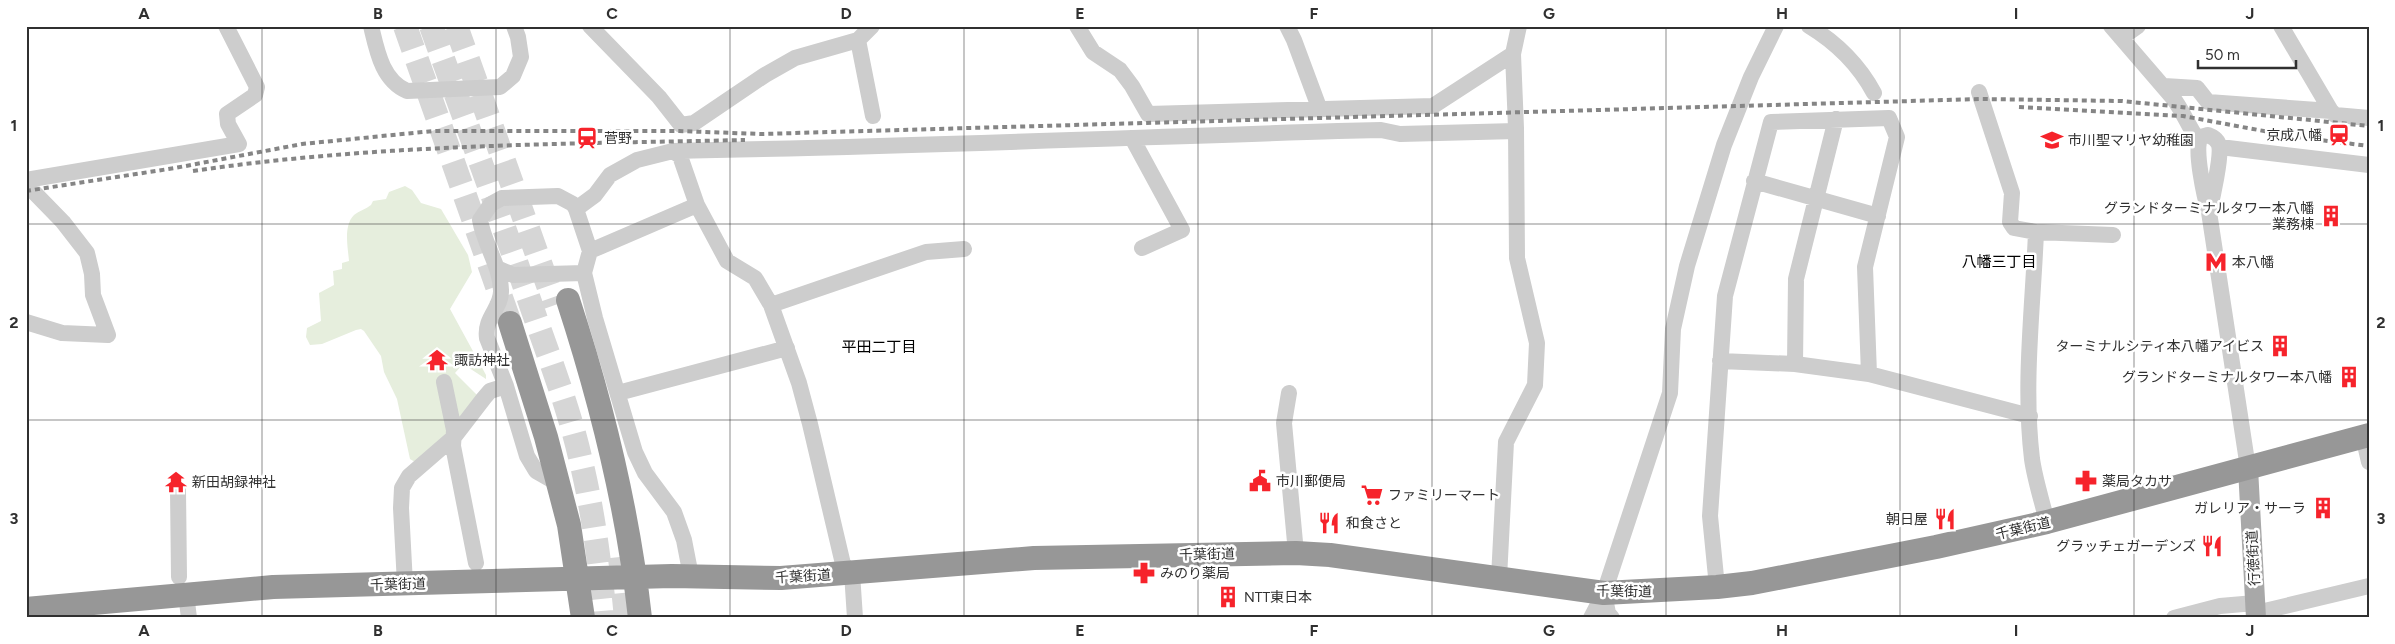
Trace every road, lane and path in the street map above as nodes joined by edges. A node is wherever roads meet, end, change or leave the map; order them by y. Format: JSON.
{"nodes":[{"id":1,"x":226,"y":26,"type":"edge"},
{"id":2,"x":371,"y":26,"type":"edge"},
{"id":3,"x":514,"y":26,"type":"edge"},
{"id":4,"x":590,"y":26,"type":"edge"},
{"id":5,"x":872,"y":26,"type":"edge"},
{"id":6,"x":1077,"y":26,"type":"edge"},
{"id":7,"x":1287,"y":26,"type":"edge"},
{"id":8,"x":1519,"y":26,"type":"edge"},
{"id":9,"x":1809,"y":26,"type":"edge"},
{"id":10,"x":2138,"y":26,"type":"edge"},
{"id":11,"x":2281,"y":26,"type":"edge"},
{"id":12,"x":1770,"y":29,"type":"edge"},
{"id":13,"x":2116,"y":32,"type":"edge"},
{"id":14,"x":858,"y":40,"type":"junction"},
{"id":15,"x":1513,"y":54,"type":"junction"},
{"id":16,"x":2164,"y":86,"type":"junction"},
{"id":17,"x":1979,"y":92,"type":"dead end"},
{"id":18,"x":1874,"y":93,"type":"dead end"},
{"id":19,"x":1320,"y":110,"type":"junction"},
{"id":20,"x":2331,"y":111,"type":"junction"},
{"id":21,"x":873,"y":116,"type":"dead end"},
{"id":22,"x":2369,"y":118,"type":"edge"},
{"id":23,"x":1836,"y":119,"type":"junction"},
{"id":24,"x":681,"y":125,"type":"junction"},
{"id":25,"x":1516,"y":131,"type":"junction"},
{"id":26,"x":1132,"y":138,"type":"junction"},
{"id":27,"x":2198,"y":140,"type":"junction"},
{"id":28,"x":2220,"y":147,"type":"junction"},
{"id":29,"x":673,"y":151,"type":"junction"},
{"id":30,"x":2369,"y":165,"type":"edge"},
{"id":31,"x":1754,"y":181,"type":"junction"},
{"id":32,"x":26,"y":182,"type":"edge"},
{"id":33,"x":1818,"y":199,"type":"junction"},
{"id":34,"x":697,"y":205,"type":"junction"},
{"id":35,"x":576,"y":209,"type":"junction"},
{"id":36,"x":2209,"y":212,"type":"junction"},
{"id":37,"x":1878,"y":216,"type":"junction"},
{"id":38,"x":2036,"y":232,"type":"junction"},
{"id":39,"x":2113,"y":235,"type":"dead end"},
{"id":40,"x":1142,"y":248,"type":"dead end"},
{"id":41,"x":964,"y":250,"type":"dead end"},
{"id":42,"x":590,"y":251,"type":"junction"},
{"id":43,"x":497,"y":268,"type":"junction"},
{"id":44,"x":584,"y":273,"type":"junction"},
{"id":45,"x":772,"y":305,"type":"junction"},
{"id":46,"x":26,"y":322,"type":"edge"},
{"id":47,"x":787,"y":348,"type":"junction"},
{"id":48,"x":1720,"y":361,"type":"junction"},
{"id":49,"x":1795,"y":364,"type":"junction"},
{"id":50,"x":1869,"y":374,"type":"junction"},
{"id":51,"x":580,"y":377,"type":"dead end"},
{"id":52,"x":444,"y":382,"type":"dead end"},
{"id":53,"x":506,"y":386,"type":"junction"},
{"id":54,"x":548,"y":387,"type":"dead end"},
{"id":55,"x":618,"y":393,"type":"junction"},
{"id":56,"x":1289,"y":393,"type":"dead end"},
{"id":57,"x":2030,"y":416,"type":"junction"},
{"id":58,"x":454,"y":437,"type":"junction"},
{"id":59,"x":2368,"y":448,"type":"edge"},
{"id":60,"x":635,"y":452,"type":"junction"},
{"id":61,"x":615,"y":465,"type":"junction"},
{"id":62,"x":2248,"y":468,"type":"junction"},
{"id":63,"x":557,"y":483,"type":"junction"},
{"id":64,"x":178,"y":490,"type":"dead end"},
{"id":65,"x":2047,"y":522,"type":"junction"},
{"id":66,"x":1296,"y":553,"type":"junction"},
{"id":67,"x":476,"y":563,"type":"dead end"},
{"id":68,"x":852,"y":573,"type":"junction"},
{"id":69,"x":691,"y":576,"type":"junction"},
{"id":70,"x":636,"y":577,"type":"junction"},
{"id":71,"x":1499,"y":578,"type":"junction"},
{"id":72,"x":578,"y":580,"type":"junction"},
{"id":73,"x":405,"y":584,"type":"junction"},
{"id":74,"x":182,"y":585,"type":"junction"},
{"id":75,"x":2369,"y":586,"type":"edge"},
{"id":76,"x":1717,"y":587,"type":"junction"},
{"id":77,"x":1604,"y":593,"type":"junction"},
{"id":78,"x":26,"y":609,"type":"edge"},
{"id":79,"x":2256,"y":611,"type":"edge"},
{"id":80,"x":189,"y":618,"type":"edge"},
{"id":81,"x":583,"y":618,"type":"edge"},
{"id":82,"x":640,"y":618,"type":"edge"},
{"id":83,"x":855,"y":618,"type":"edge"},
{"id":84,"x":1591,"y":618,"type":"edge"},
{"id":85,"x":1612,"y":618,"type":"edge"},
{"id":86,"x":2174,"y":618,"type":"edge"}],
"edges":[{"from":1,"to":32,"type":"street"},
{"from":2,"to":3,"type":"street"},
{"from":4,"to":24,"type":"street"},
{"from":5,"to":14,"type":"street"},
{"from":6,"to":19,"type":"street"},
{"from":7,"to":19,"type":"street"},
{"from":8,"to":15,"type":"street"},
{"from":9,"to":18,"type":"street"},
{"from":10,"to":13,"type":"street"},
{"from":11,"to":20,"type":"street"},
{"from":12,"to":77,"type":"street"},
{"from":13,"to":16,"type":"street"},
{"from":14,"to":21,"type":"street"},
{"from":14,"to":24,"type":"street"},
{"from":15,"to":19,"type":"street"},
{"from":15,"to":25,"type":"street"},
{"from":16,"to":20,"type":"street"},
{"from":16,"to":27,"type":"street"},
{"from":17,"to":38,"type":"street"},
{"from":20,"to":22,"type":"street"},
{"from":23,"to":31,"type":"street"},
{"from":23,"to":33,"type":"street"},
{"from":23,"to":37,"type":"street"},
{"from":24,"to":29,"type":"street"},
{"from":25,"to":26,"type":"street"},
{"from":25,"to":71,"type":"street"},
{"from":26,"to":29,"type":"street"},
{"from":26,"to":40,"type":"street"},
{"from":27,"to":28,"type":"street"},
{"from":27,"to":36,"type":"street"},
{"from":28,"to":30,"type":"street"},
{"from":28,"to":36,"type":"street"},
{"from":29,"to":34,"type":"street"},
{"from":29,"to":35,"type":"street"},
{"from":31,"to":33,"type":"street"},
{"from":31,"to":48,"type":"street"},
{"from":32,"to":46,"type":"street"},
{"from":33,"to":37,"type":"street"},
{"from":33,"to":49,"type":"street"},
{"from":34,"to":42,"type":"street"},
{"from":34,"to":45,"type":"street"},
{"from":35,"to":42,"type":"street"},
{"from":35,"to":43,"type":"street"},
{"from":36,"to":62,"type":"street"},
{"from":37,"to":50,"type":"street"},
{"from":38,"to":39,"type":"street"},
{"from":38,"to":57,"type":"street"},
{"from":41,"to":45,"type":"street"},
{"from":42,"to":44,"type":"street"},
{"from":43,"to":44,"type":"street"},
{"from":43,"to":53,"type":"street"},
{"from":44,"to":55,"type":"street"},
{"from":45,"to":47,"type":"street"},
{"from":47,"to":55,"type":"street"},
{"from":47,"to":68,"type":"street"},
{"from":48,"to":49,"type":"street"},
{"from":48,"to":76,"type":"street"},
{"from":49,"to":50,"type":"street"},
{"from":50,"to":57,"type":"street"},
{"from":51,"to":61,"type":"highway"},
{"from":52,"to":58,"type":"street"},
{"from":53,"to":58,"type":"street"},
{"from":53,"to":63,"type":"street"},
{"from":54,"to":63,"type":"highway"},
{"from":55,"to":60,"type":"street"},
{"from":56,"to":66,"type":"street"},
{"from":57,"to":65,"type":"street"},
{"from":58,"to":67,"type":"street"},
{"from":58,"to":73,"type":"street"},
{"from":59,"to":62,"type":"highway","name":"千葉街道"},
{"from":60,"to":61,"type":"street"},
{"from":60,"to":69,"type":"street"},
{"from":61,"to":70,"type":"highway"},
{"from":62,"to":65,"type":"highway","name":"千葉街道"},
{"from":62,"to":79,"type":"main road","name":"行徳街道"},
{"from":63,"to":72,"type":"highway"},
{"from":64,"to":74,"type":"street"},
{"from":65,"to":76,"type":"highway","name":"千葉街道"},
{"from":66,"to":68,"type":"highway","name":"千葉街道"},
{"from":66,"to":71,"type":"highway","name":"千葉街道"},
{"from":68,"to":69,"type":"highway","name":"千葉街道"},
{"from":68,"to":83,"type":"street"},
{"from":69,"to":70,"type":"highway","name":"千葉街道"},
{"from":70,"to":72,"type":"highway","name":"千葉街道"},
{"from":70,"to":82,"type":"highway"},
{"from":71,"to":77,"type":"highway","name":"千葉街道"},
{"from":72,"to":73,"type":"highway","name":"千葉街道"},
{"from":72,"to":81,"type":"highway"},
{"from":73,"to":74,"type":"highway","name":"千葉街道"},
{"from":74,"to":78,"type":"highway","name":"千葉街道"},
{"from":74,"to":80,"type":"street"},
{"from":75,"to":79,"type":"street"},
{"from":76,"to":77,"type":"highway","name":"千葉街道"},
{"from":77,"to":84,"type":"street"},
{"from":77,"to":85,"type":"street"},
{"from":79,"to":86,"type":"street"}]}
